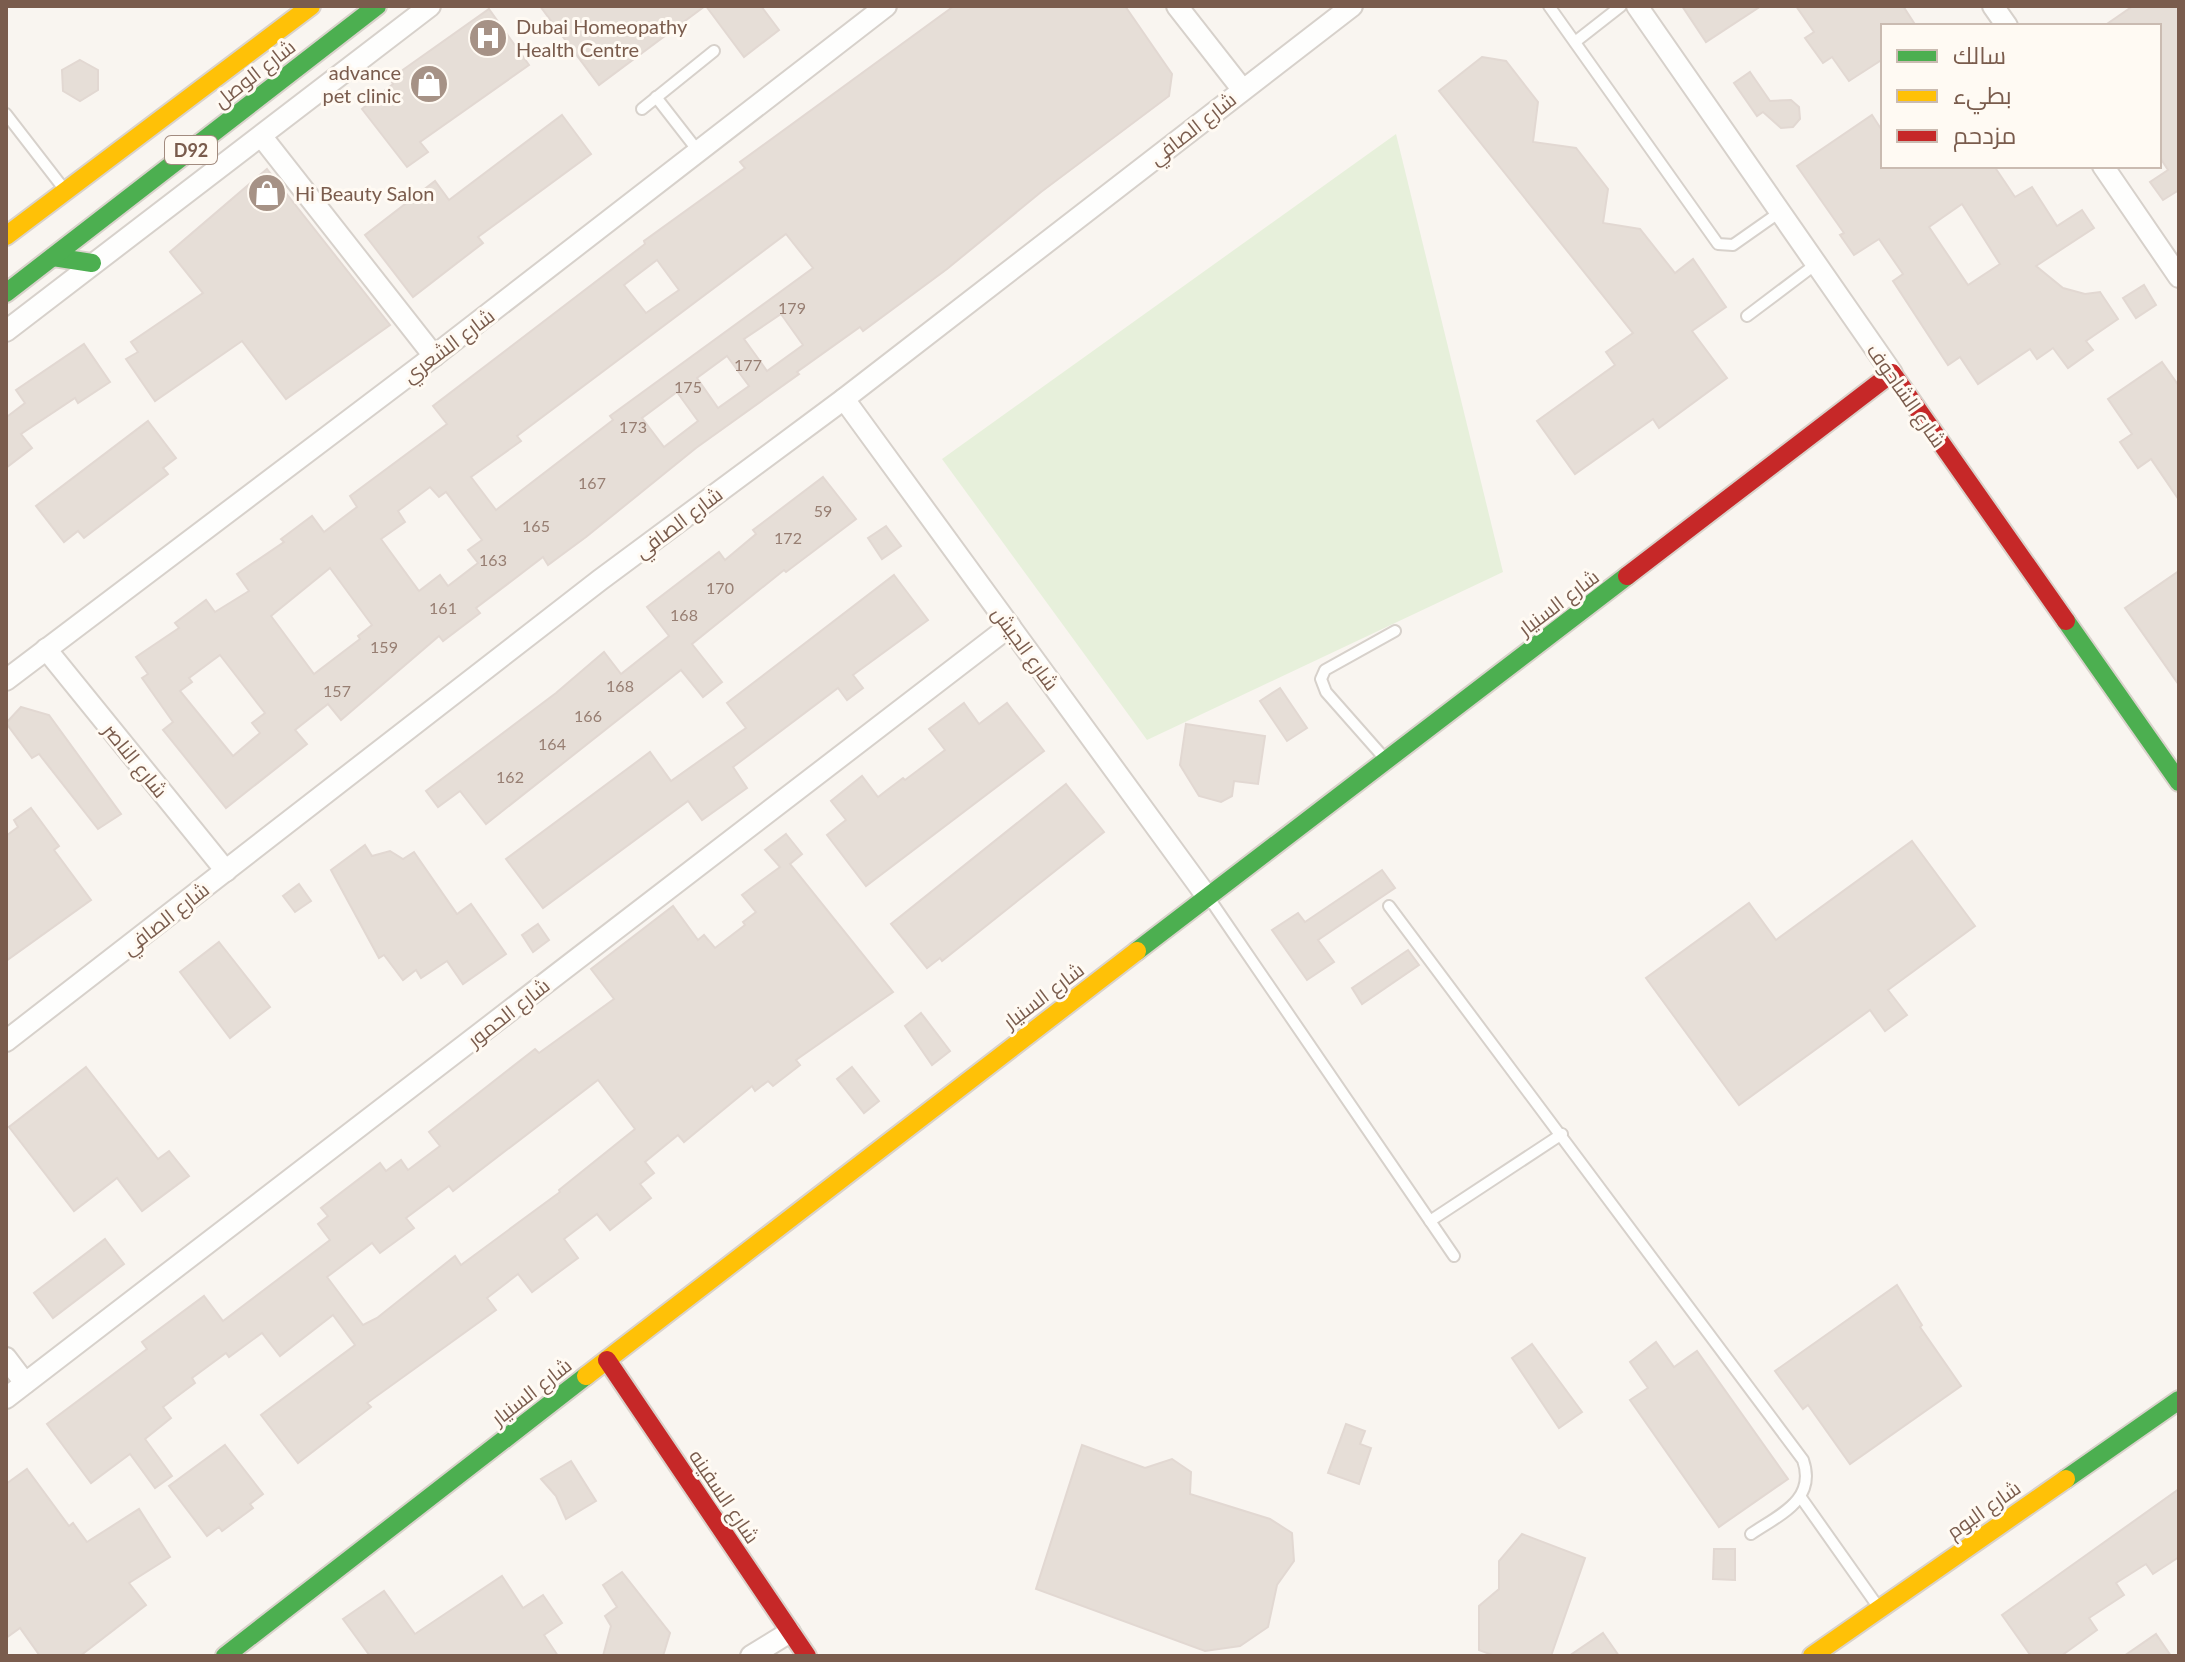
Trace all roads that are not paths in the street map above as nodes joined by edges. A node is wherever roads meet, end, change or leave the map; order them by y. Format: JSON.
{"nodes":[{"id":1,"x":311,"y":6,"type":"edge"},
{"id":2,"x":377,"y":6,"type":"edge"},
{"id":3,"x":430,"y":6,"type":"edge"},
{"id":4,"x":886,"y":6,"type":"edge"},
{"id":5,"x":1177,"y":6,"type":"edge"},
{"id":6,"x":1352,"y":6,"type":"edge"},
{"id":7,"x":1549,"y":6,"type":"edge"},
{"id":8,"x":1621,"y":6,"type":"edge"},
{"id":9,"x":1637,"y":6,"type":"edge"},
{"id":10,"x":1993,"y":6,"type":"edge"},
{"id":11,"x":2006,"y":24,"type":"edge"},
{"id":12,"x":1575,"y":42,"type":"junction"},
{"id":13,"x":714,"y":51,"type":"dead end"},
{"id":14,"x":1242,"y":89,"type":"junction"},
{"id":15,"x":656,"y":97,"type":"junction"},
{"id":16,"x":642,"y":109,"type":"dead end"},
{"id":17,"x":6,"y":114,"type":"edge"},
{"id":18,"x":262,"y":137,"type":"junction"},
{"id":19,"x":698,"y":151,"type":"junction"},
{"id":20,"x":2104,"y":168,"type":"edge"},
{"id":21,"x":65,"y":190,"type":"junction"},
{"id":22,"x":1780,"y":212,"type":"junction"},
{"id":23,"x":6,"y":236,"type":"edge"},
{"id":24,"x":53,"y":257,"type":"junction"},
{"id":25,"x":92,"y":263,"type":"junction"},
{"id":26,"x":1816,"y":264,"type":"junction"},
{"id":27,"x":2179,"y":277,"type":"edge"},
{"id":28,"x":6,"y":293,"type":"edge"},
{"id":29,"x":1747,"y":316,"type":"dead end"},
{"id":30,"x":6,"y":331,"type":"edge"},
{"id":31,"x":434,"y":356,"type":"junction"},
{"id":32,"x":1892,"y":373,"type":"junction"},
{"id":33,"x":844,"y":399,"type":"junction"},
{"id":34,"x":1010,"y":626,"type":"junction"},
{"id":35,"x":1395,"y":631,"type":"dead end"},
{"id":36,"x":46,"y":649,"type":"junction"},
{"id":37,"x":6,"y":680,"type":"edge"},
{"id":38,"x":1387,"y":761,"type":"junction"},
{"id":39,"x":2179,"y":782,"type":"edge"},
{"id":40,"x":226,"y":871,"type":"junction"},
{"id":41,"x":1208,"y":898,"type":"junction"},
{"id":42,"x":1389,"y":906,"type":"dead end"},
{"id":43,"x":6,"y":1041,"type":"edge"},
{"id":44,"x":1562,"y":1134,"type":"junction"},
{"id":45,"x":1430,"y":1221,"type":"junction"},
{"id":46,"x":1454,"y":1256,"type":"dead end"},
{"id":47,"x":6,"y":1358,"type":"edge"},
{"id":48,"x":607,"y":1360,"type":"junction"},
{"id":49,"x":25,"y":1383,"type":"junction"},
{"id":50,"x":6,"y":1398,"type":"edge"},
{"id":51,"x":2179,"y":1400,"type":"edge"},
{"id":52,"x":1802,"y":1499,"type":"junction"},
{"id":53,"x":1751,"y":1534,"type":"dead end"},
{"id":54,"x":1880,"y":1609,"type":"junction"},
{"id":55,"x":790,"y":1632,"type":"junction"},
{"id":56,"x":225,"y":1656,"type":"edge"},
{"id":57,"x":751,"y":1656,"type":"edge"},
{"id":58,"x":807,"y":1656,"type":"edge"},
{"id":59,"x":1812,"y":1656,"type":"edge"}],
"edges":[{"from":1,"to":21,"type":"street","name":"شارع الوصل","number":"D92"},
{"from":2,"to":24,"type":"street","name":"شارع الوصل","number":"D92"},
{"from":3,"to":18,"type":"street"},
{"from":4,"to":19,"type":"street","name":"شارع الشعري"},
{"from":5,"to":14,"type":"street"},
{"from":6,"to":14,"type":"street","name":"شارع الصافي"},
{"from":7,"to":12,"type":"lane"},
{"from":8,"to":12,"type":"lane"},
{"from":9,"to":22,"type":"street","name":"شارع الشاحوف"},
{"from":10,"to":11,"type":"street"},
{"from":12,"to":22,"type":"lane"},
{"from":13,"to":15,"type":"lane"},
{"from":14,"to":33,"type":"street","name":"شارع الصافي"},
{"from":15,"to":16,"type":"lane"},
{"from":15,"to":19,"type":"lane"},
{"from":17,"to":21,"type":"lane"},
{"from":18,"to":25,"type":"street"},
{"from":18,"to":31,"type":"street"},
{"from":19,"to":31,"type":"street","name":"شارع الشعري"},
{"from":20,"to":27,"type":"street"},
{"from":21,"to":23,"type":"street","name":"شارع الوصل","number":"D92"},
{"from":22,"to":26,"type":"street","name":"شارع الشاحوف"},
{"from":24,"to":25,"type":"street"},
{"from":24,"to":28,"type":"street","name":"شارع الوصل","number":"D92"},
{"from":25,"to":30,"type":"street"},
{"from":26,"to":29,"type":"lane"},
{"from":26,"to":32,"type":"street","name":"شارع الشاحوف"},
{"from":31,"to":36,"type":"street","name":"شارع الشعري"},
{"from":32,"to":38,"type":"street","name":"شارع السنيار"},
{"from":32,"to":39,"type":"street","name":"شارع الشاحوف"},
{"from":33,"to":34,"type":"street","name":"شارع الجيش"},
{"from":33,"to":40,"type":"street","name":"شارع الصافي"},
{"from":34,"to":41,"type":"street","name":"شارع الجيش"},
{"from":34,"to":49,"type":"street","name":"شارع الحمور"},
{"from":35,"to":38,"type":"lane"},
{"from":36,"to":37,"type":"street","name":"شارع الشعري"},
{"from":36,"to":40,"type":"street","name":"شارع الناصر"},
{"from":38,"to":41,"type":"street","name":"شارع السنيار"},
{"from":40,"to":43,"type":"street","name":"شارع الصافي"},
{"from":41,"to":45,"type":"lane"},
{"from":41,"to":48,"type":"street","name":"شارع السنيار"},
{"from":42,"to":44,"type":"lane"},
{"from":44,"to":45,"type":"lane"},
{"from":44,"to":52,"type":"lane"},
{"from":45,"to":46,"type":"lane"},
{"from":47,"to":49,"type":"street"},
{"from":48,"to":55,"type":"street","name":"شارع السفينه"},
{"from":48,"to":56,"type":"street","name":"شارع السنيار"},
{"from":49,"to":50,"type":"street","name":"شارع الحمور"},
{"from":51,"to":54,"type":"street","name":"شارع البوم"},
{"from":52,"to":53,"type":"lane"},
{"from":52,"to":54,"type":"lane"},
{"from":54,"to":59,"type":"street","name":"شارع البوم"},
{"from":55,"to":57,"type":"street"},
{"from":55,"to":58,"type":"street","name":"شارع السفينه"}]}
